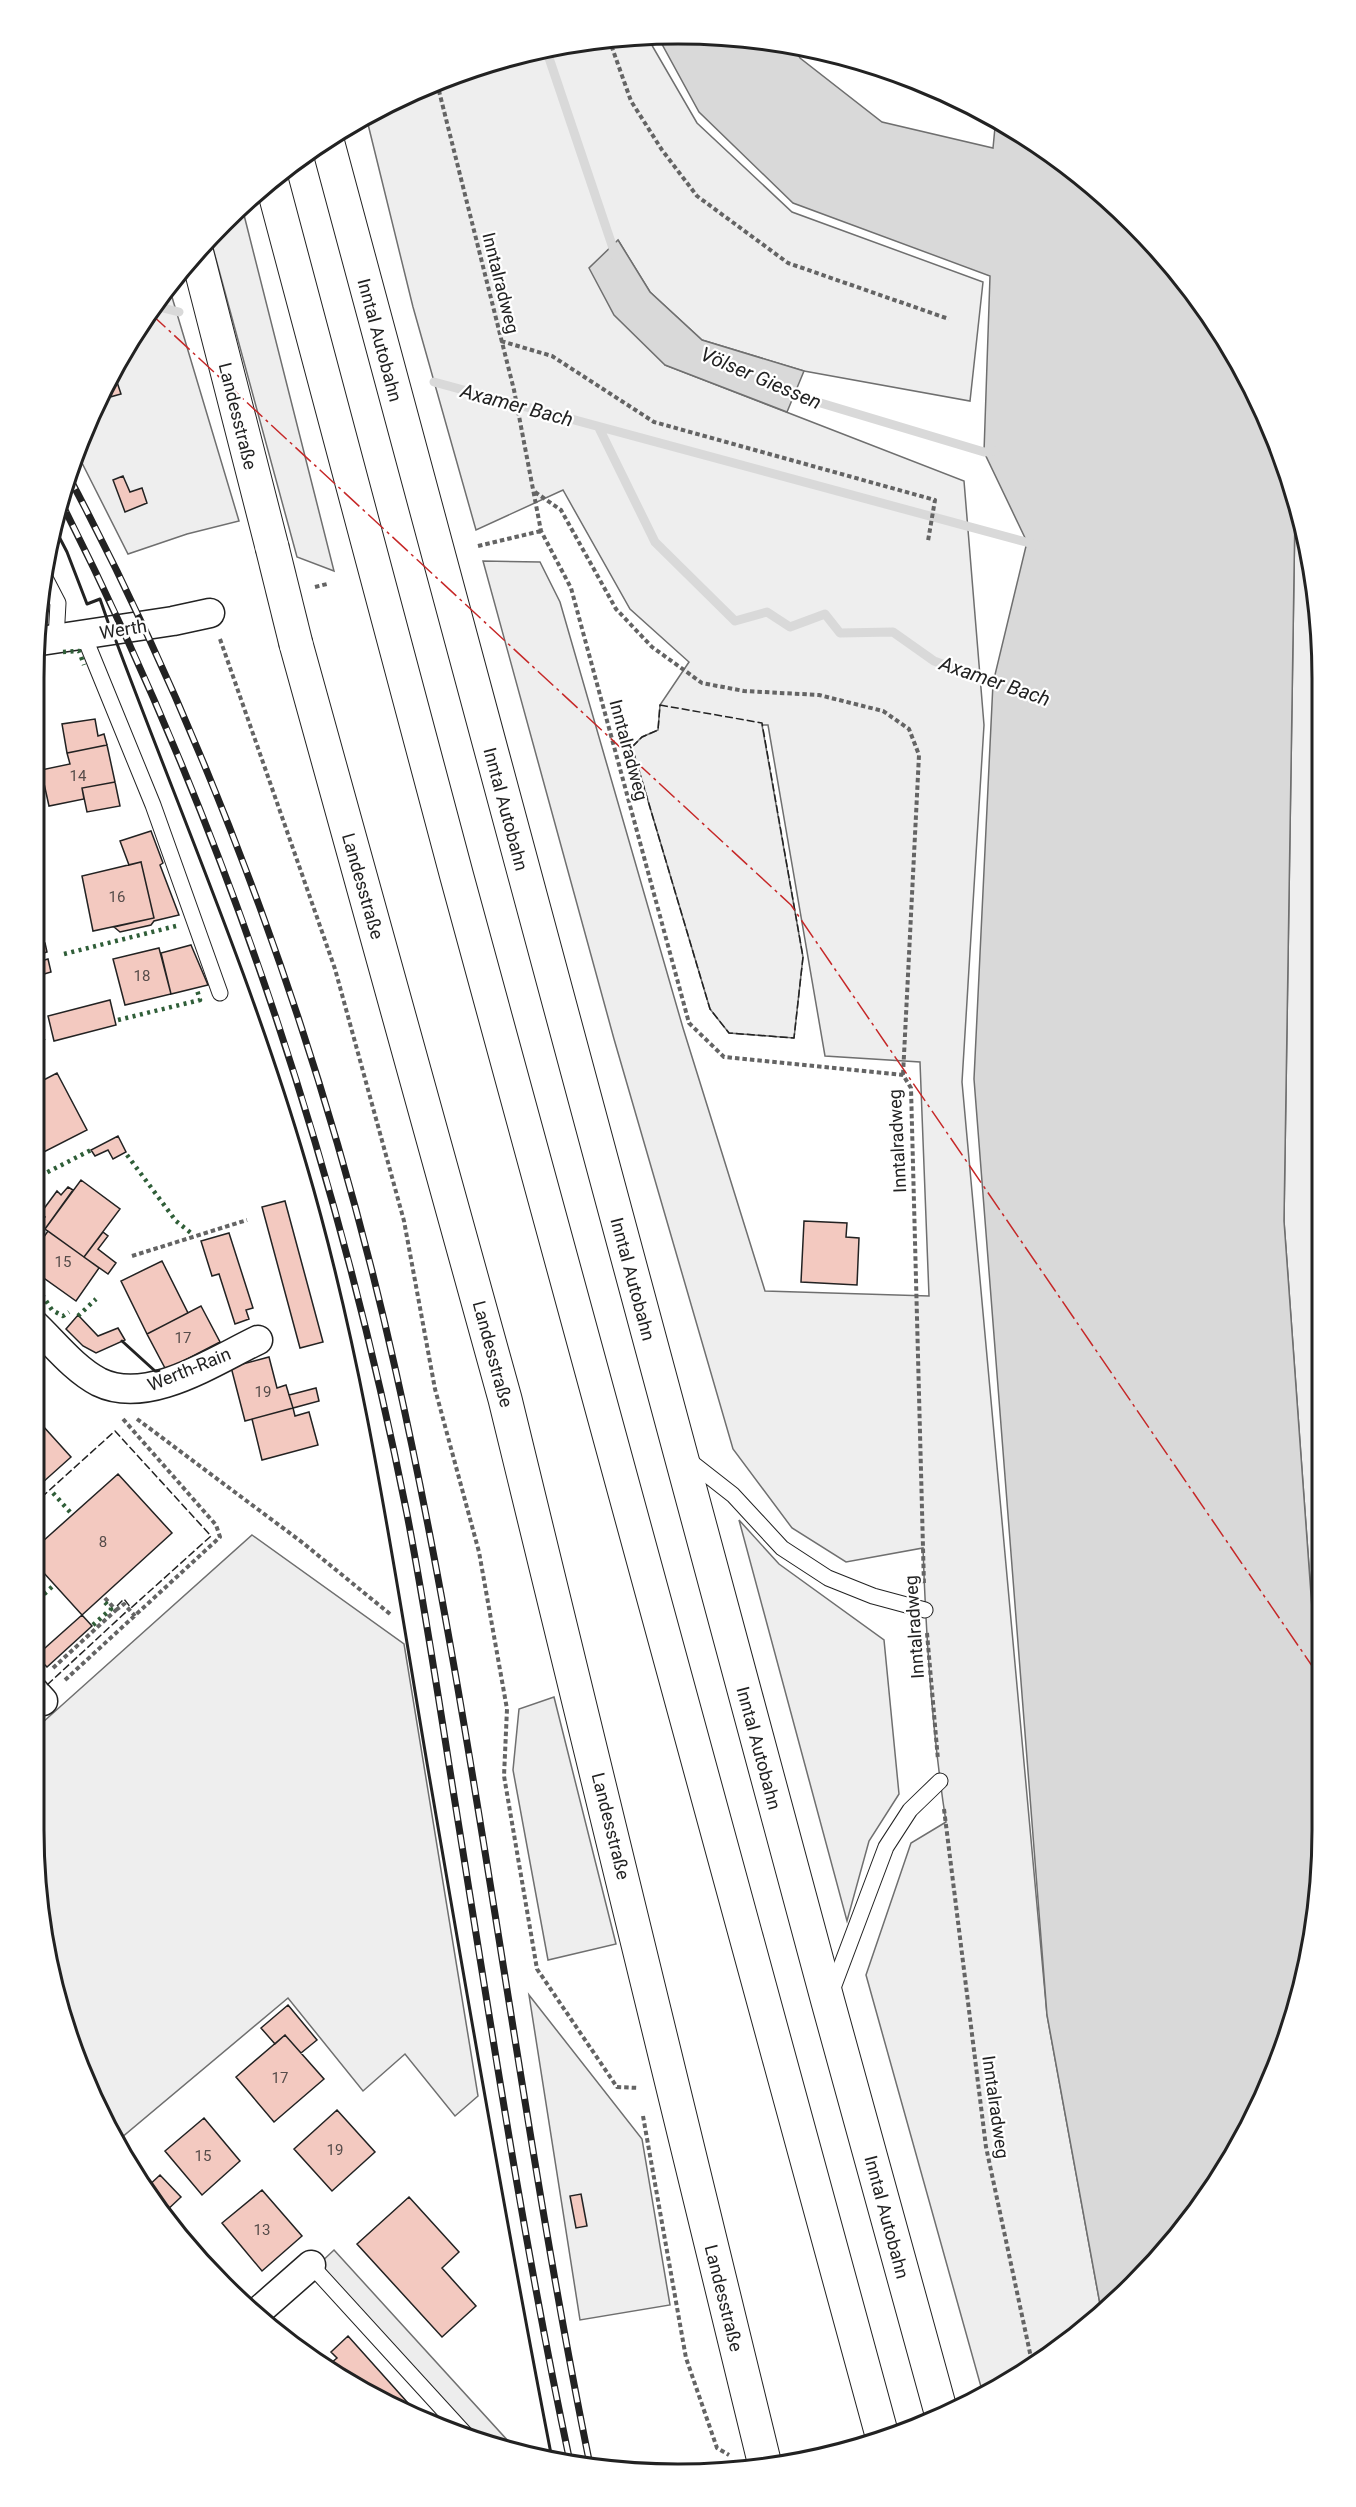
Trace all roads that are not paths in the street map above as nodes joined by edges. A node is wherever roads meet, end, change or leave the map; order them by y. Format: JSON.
{"nodes":[{"id":1,"x":329,"y":148,"type":"edge"},
{"id":2,"x":274,"y":190,"type":"edge"},
{"id":3,"x":199,"y":262,"type":"edge"},
{"id":4,"x":50,"y":588,"type":"edge"},
{"id":5,"x":210,"y":613,"type":"road end"},
{"id":6,"x":58,"y":639,"type":"edge"},
{"id":7,"x":220,"y":993,"type":"dead end"},
{"id":8,"x":44,"y":1333,"type":"edge"},
{"id":9,"x":258,"y":1340,"type":"dead end"},
{"id":10,"x":680,"y":1454,"type":"junction"},
{"id":11,"x":925,"y":1610,"type":"road end"},
{"id":12,"x":940,"y":1781,"type":"road end"},
{"id":13,"x":828,"y":2002,"type":"junction"},
{"id":14,"x":311,"y":2265,"type":"joint"},
{"id":15,"x":262,"y":2308,"type":"edge"},
{"id":16,"x":939,"y":2407,"type":"edge"},
{"id":17,"x":455,"y":2423,"type":"edge"},
{"id":18,"x":881,"y":2430,"type":"edge"},
{"id":19,"x":749,"y":2459,"type":"edge"}],
"edges":[{"from":1,"to":10,"type":"main road","name":"Inntal Autobahn"},
{"from":2,"to":18,"type":"main road"},
{"from":3,"to":19,"type":"main road","name":"Landesstraße","bridge":true},
{"from":4,"to":6,"type":"lane"},
{"from":5,"to":6,"type":"street","name":"Werth"},
{"from":6,"to":7,"type":"lane"},
{"from":8,"to":9,"type":"street","name":"Werth-Rain"},
{"from":10,"to":11,"type":"lane"},
{"from":10,"to":13,"type":"main road","name":"Inntal Autobahn"},
{"from":12,"to":13,"type":"lane"},
{"from":13,"to":16,"type":"main road","name":"Inntal Autobahn"},
{"from":14,"to":15,"type":"street"},
{"from":14,"to":17,"type":"lane"}]}
